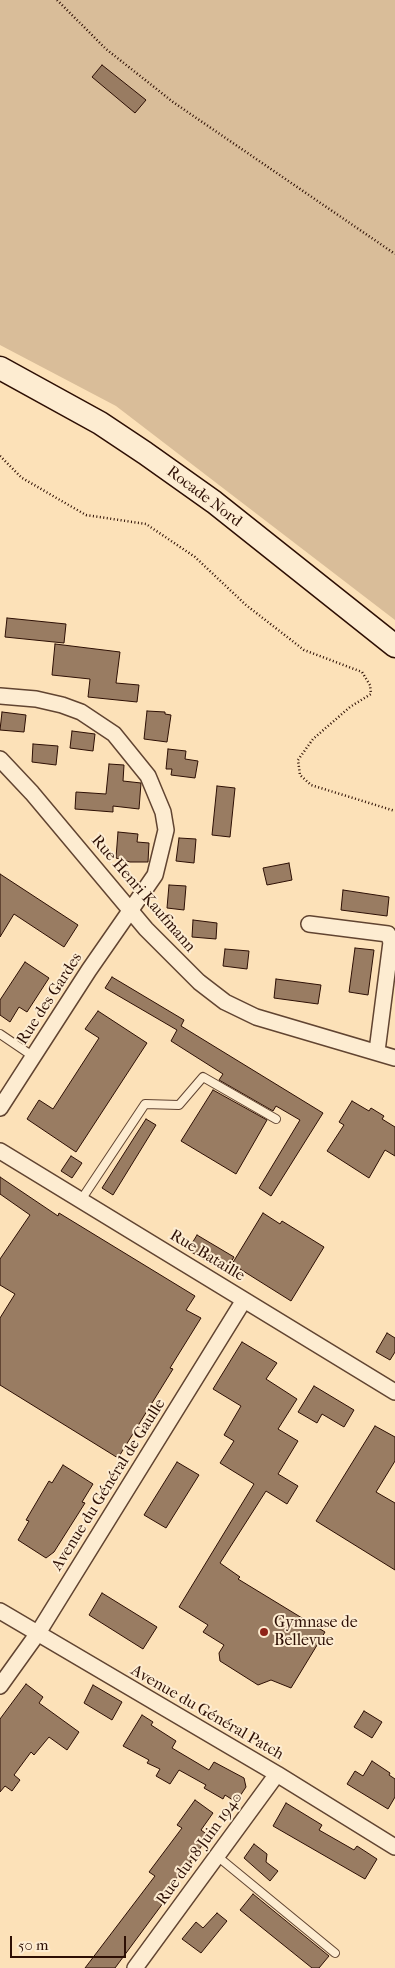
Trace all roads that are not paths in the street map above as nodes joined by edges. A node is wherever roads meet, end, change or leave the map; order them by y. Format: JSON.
{"nodes":[{"id":1,"x":0,"y":368,"type":"edge"},
{"id":2,"x":395,"y":646,"type":"edge"},
{"id":3,"x":0,"y":696,"type":"edge"},
{"id":4,"x":0,"y":759,"type":"edge"},
{"id":5,"x":130,"y":910,"type":"junction"},
{"id":6,"x":309,"y":924,"type":"dead end"},
{"id":7,"x":0,"y":1034,"type":"edge"},
{"id":8,"x":377,"y":1051,"type":"junction"},
{"id":9,"x":34,"y":1057,"type":"junction"},
{"id":10,"x":395,"y":1058,"type":"edge"},
{"id":11,"x":0,"y":1108,"type":"edge"},
{"id":12,"x":276,"y":1119,"type":"dead end"},
{"id":13,"x":0,"y":1151,"type":"edge"},
{"id":14,"x":81,"y":1200,"type":"junction"},
{"id":15,"x":244,"y":1300,"type":"junction"},
{"id":16,"x":395,"y":1392,"type":"edge"},
{"id":17,"x":0,"y":1611,"type":"edge"},
{"id":18,"x":38,"y":1634,"type":"junction"},
{"id":19,"x":0,"y":1686,"type":"edge"},
{"id":20,"x":276,"y":1774,"type":"junction"},
{"id":21,"x":395,"y":1847,"type":"edge"},
{"id":22,"x":217,"y":1856,"type":"junction"},
{"id":23,"x":335,"y":1953,"type":"dead end"},
{"id":24,"x":135,"y":1968,"type":"edge"}],
"edges":[{"from":1,"to":2,"type":"main road","name":"Rocade Nord"},
{"from":3,"to":5,"type":"street","name":"Rue des Gardes"},
{"from":4,"to":5,"type":"street","name":"Rue Henri Kaufmann"},
{"from":5,"to":8,"type":"street","name":"Rue Henri Kaufmann"},
{"from":5,"to":9,"type":"street","name":"Rue des Gardes"},
{"from":6,"to":8,"type":"street"},
{"from":7,"to":9,"type":"lane"},
{"from":8,"to":10,"type":"street","name":"Rue Henri Kaufmann"},
{"from":9,"to":11,"type":"street","name":"Rue des Gardes"},
{"from":12,"to":14,"type":"lane"},
{"from":13,"to":14,"type":"street","name":"Rue Bataille"},
{"from":14,"to":15,"type":"street","name":"Rue Bataille"},
{"from":15,"to":16,"type":"street","name":"Rue Bataille"},
{"from":15,"to":18,"type":"street","name":"Avenue du Général de Gaulle"},
{"from":17,"to":18,"type":"street","name":"Avenue du Général Patch"},
{"from":18,"to":19,"type":"street","name":"Avenue du Général de Gaulle"},
{"from":18,"to":20,"type":"street","name":"Avenue du Général Patch"},
{"from":20,"to":21,"type":"street","name":"Avenue du Général Patch"},
{"from":20,"to":22,"type":"street","name":"Rue du 18 Juin 1940"},
{"from":22,"to":23,"type":"lane"},
{"from":22,"to":24,"type":"street","name":"Rue du 18 Juin 1940"}]}
